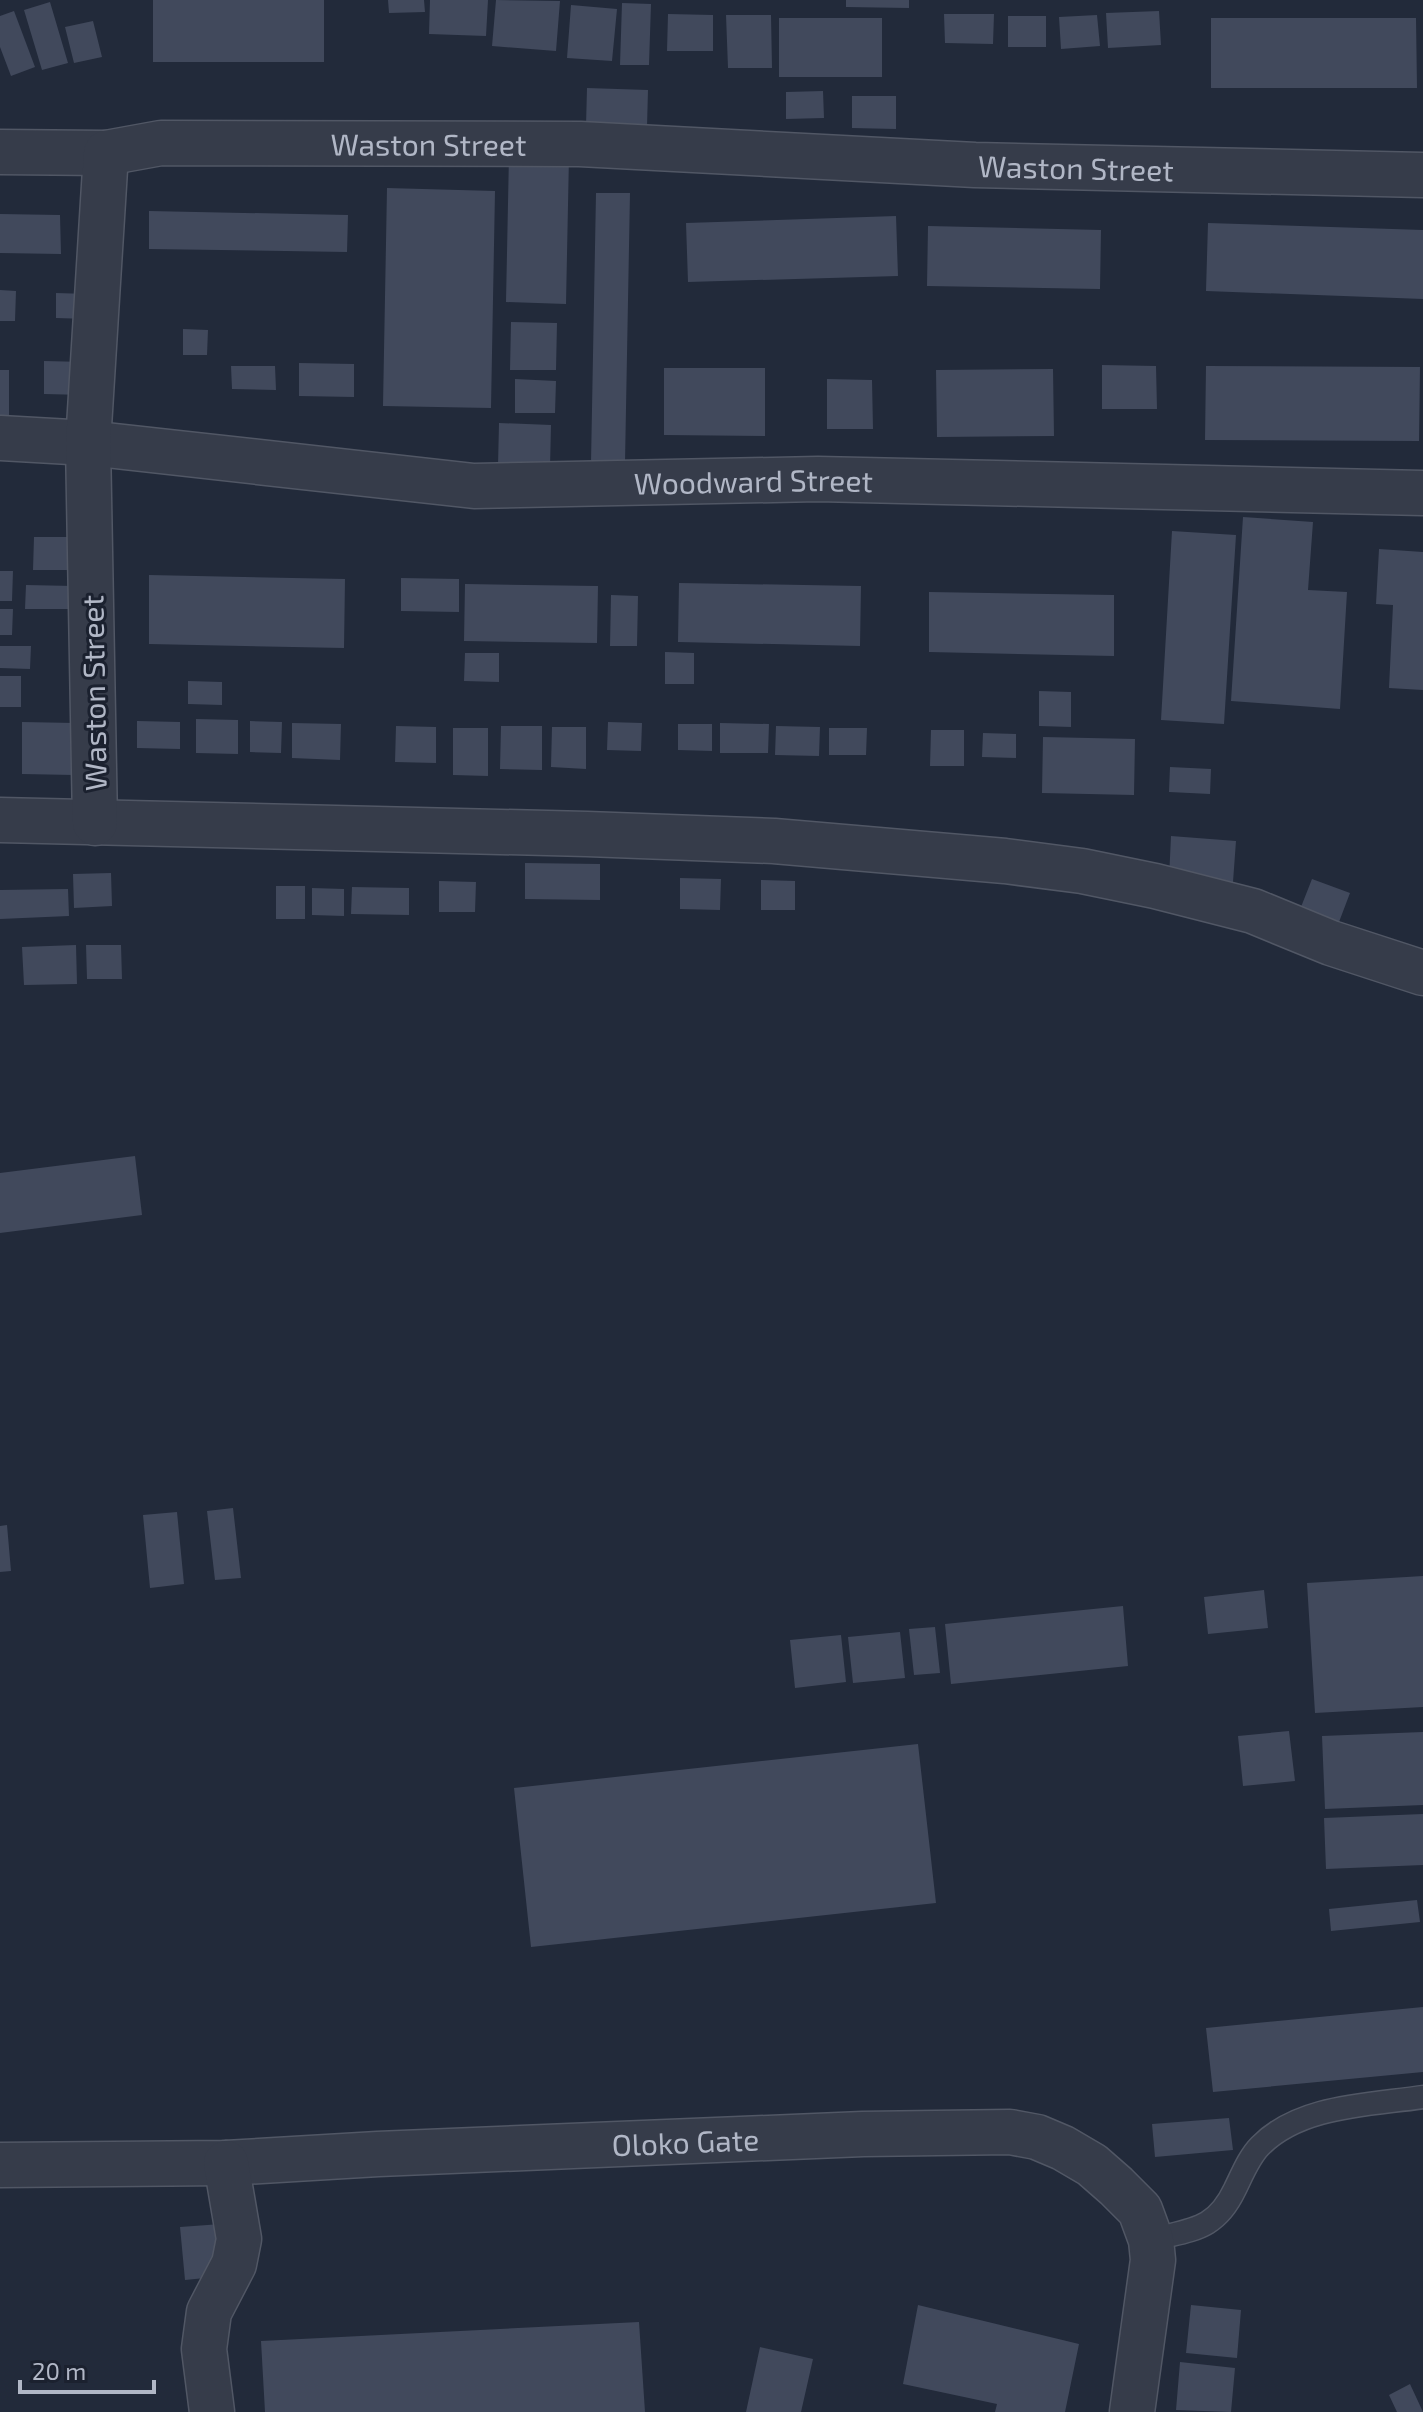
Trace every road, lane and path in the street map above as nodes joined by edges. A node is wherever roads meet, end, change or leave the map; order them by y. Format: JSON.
{"nodes":[{"id":1,"x":0,"y":152,"type":"edge"},
{"id":2,"x":106,"y":153,"type":"junction"},
{"id":3,"x":1423,"y":175,"type":"edge"},
{"id":4,"x":0,"y":438,"type":"edge"},
{"id":5,"x":88,"y":443,"type":"junction"},
{"id":6,"x":1423,"y":493,"type":"edge"},
{"id":7,"x":0,"y":820,"type":"edge"},
{"id":8,"x":95,"y":823,"type":"junction"},
{"id":9,"x":1423,"y":973,"type":"edge"},
{"id":10,"x":1423,"y":2097,"type":"edge"},
{"id":11,"x":226,"y":2163,"type":"junction"},
{"id":12,"x":0,"y":2165,"type":"edge"},
{"id":13,"x":1151,"y":2240,"type":"junction"},
{"id":14,"x":212,"y":2412,"type":"edge"},
{"id":15,"x":1132,"y":2412,"type":"edge"}],
"edges":[{"from":1,"to":2,"type":"street"},
{"from":2,"to":3,"type":"street","name":"Waston Street"},
{"from":2,"to":5,"type":"street","name":"Waston Street"},
{"from":4,"to":5,"type":"street","name":"Woodward Street"},
{"from":5,"to":6,"type":"street","name":"Woodward Street"},
{"from":5,"to":8,"type":"street","name":"Waston Street"},
{"from":7,"to":8,"type":"street"},
{"from":8,"to":9,"type":"street"},
{"from":10,"to":13,"type":"lane"},
{"from":11,"to":12,"type":"street","name":"Oloko Gate"},
{"from":11,"to":13,"type":"street","name":"Oloko Gate"},
{"from":11,"to":14,"type":"street"},
{"from":13,"to":15,"type":"street","name":"Oloko Gate"}]}
